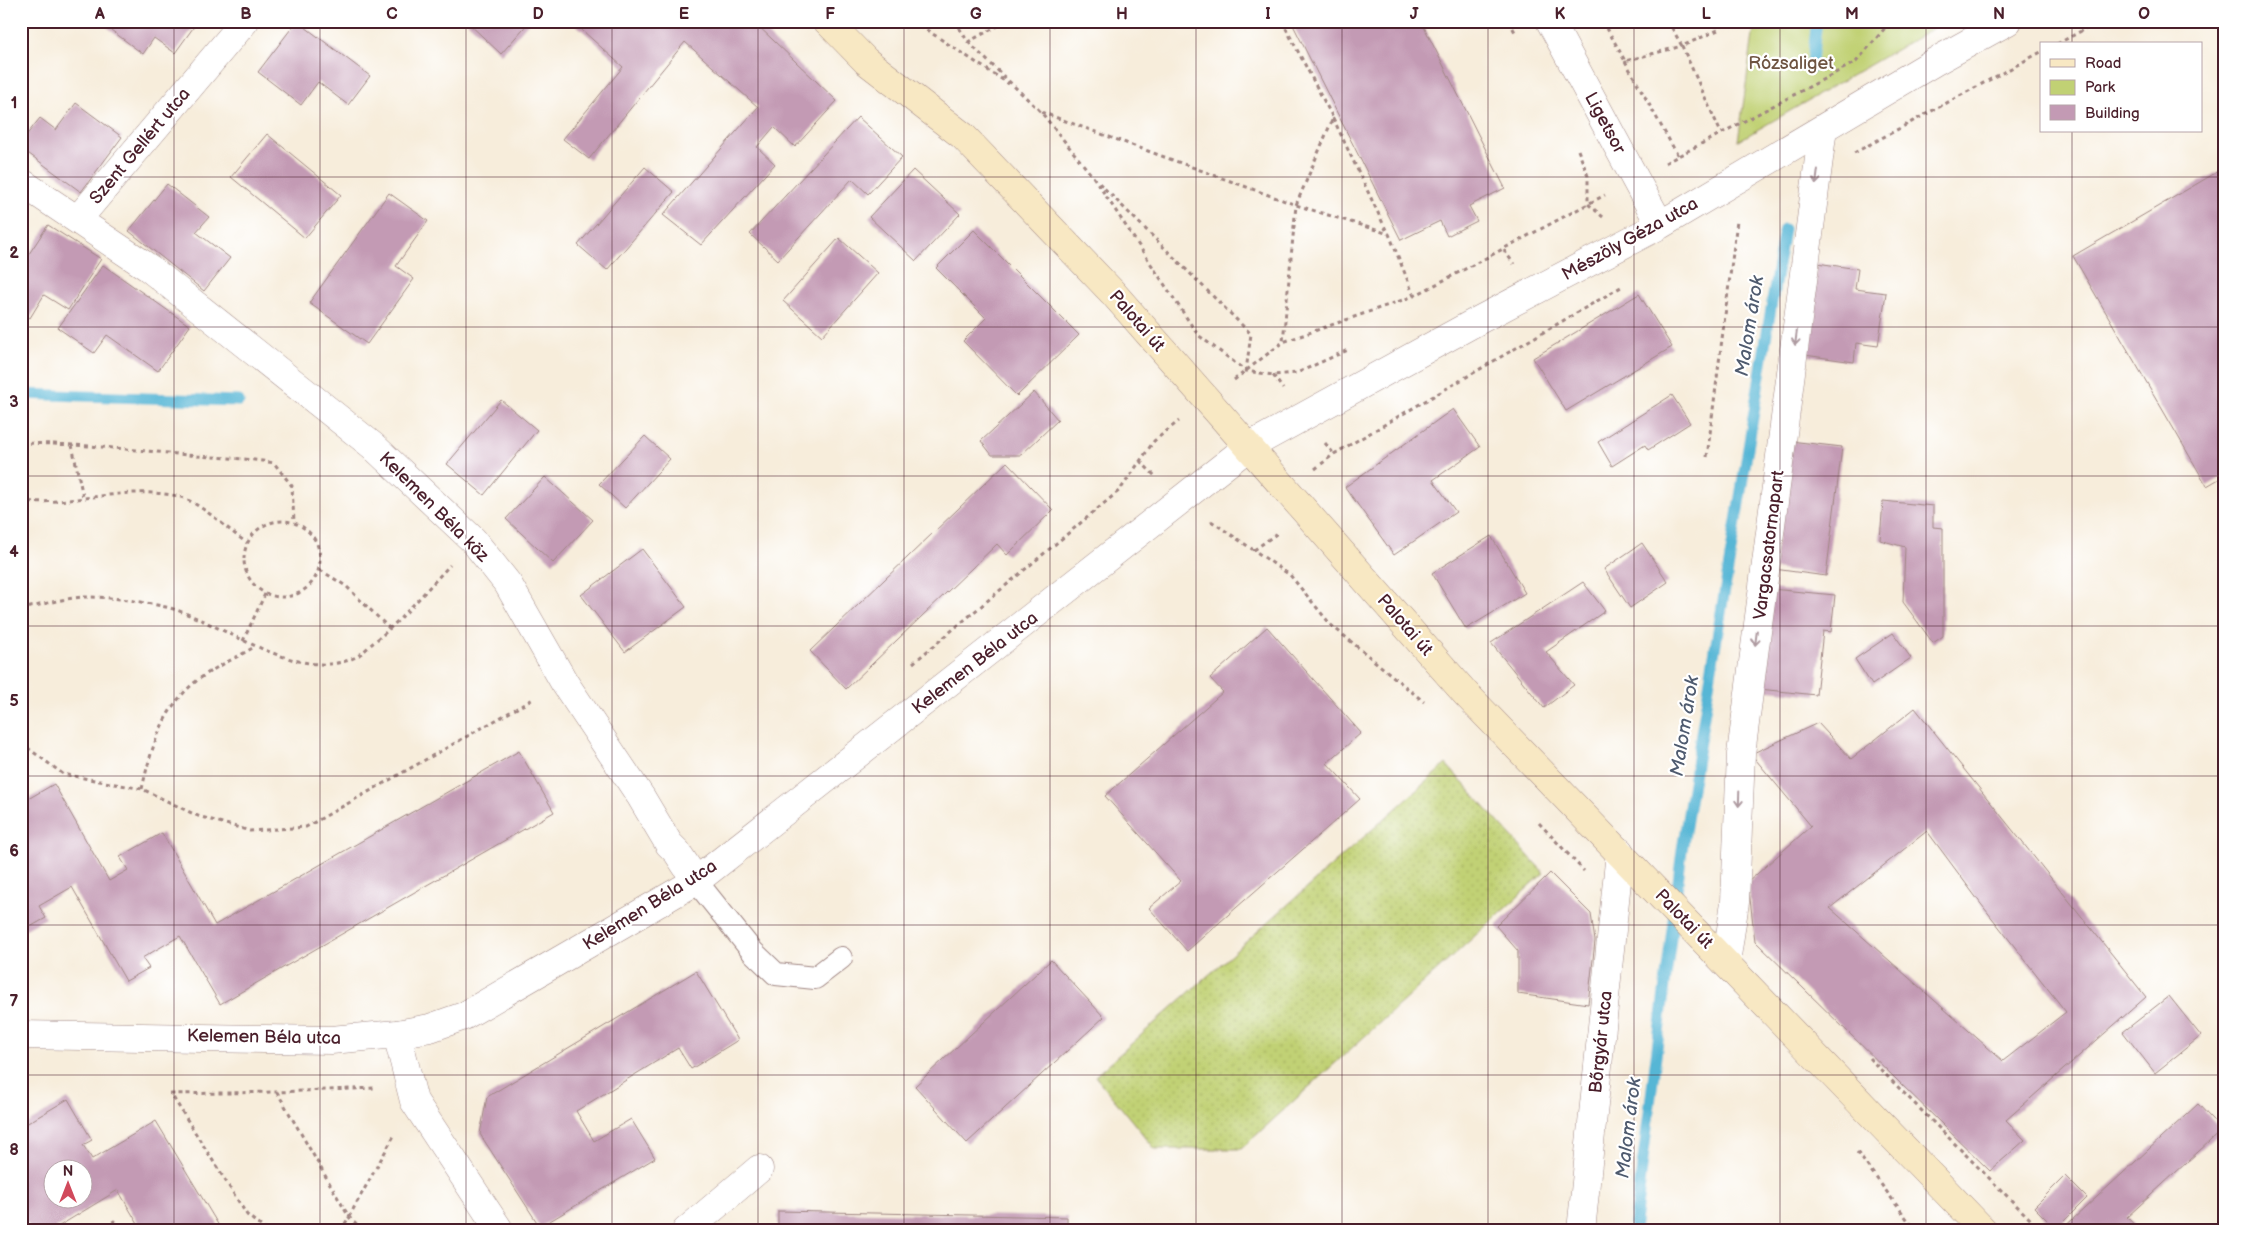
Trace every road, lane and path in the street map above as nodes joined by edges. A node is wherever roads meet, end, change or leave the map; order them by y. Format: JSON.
{"nodes":[{"id":1,"x":245,"y":21,"type":"edge"},
{"id":2,"x":827,"y":21,"type":"edge"},
{"id":3,"x":913,"y":21,"type":"edge"},
{"id":4,"x":955,"y":21,"type":"edge"},
{"id":5,"x":1007,"y":21,"type":"edge"},
{"id":6,"x":1282,"y":21,"type":"edge"},
{"id":7,"x":1509,"y":21,"type":"edge"},
{"id":8,"x":1550,"y":21,"type":"edge"},
{"id":9,"x":1603,"y":21,"type":"edge"},
{"id":10,"x":1668,"y":21,"type":"edge"},
{"id":11,"x":1724,"y":21,"type":"edge"},
{"id":12,"x":1891,"y":21,"type":"edge"},
{"id":13,"x":2008,"y":21,"type":"edge"},
{"id":14,"x":2100,"y":21,"type":"edge"},
{"id":15,"x":1518,"y":38,"type":"dead end"},
{"id":16,"x":968,"y":42,"type":"junction"},
{"id":17,"x":2061,"y":42,"type":"edge"},
{"id":18,"x":1682,"y":46,"type":"junction"},
{"id":19,"x":2040,"y":53,"type":"edge"},
{"id":20,"x":1624,"y":61,"type":"junction"},
{"id":21,"x":1016,"y":89,"type":"junction"},
{"id":22,"x":1041,"y":112,"type":"junction"},
{"id":23,"x":1333,"y":118,"type":"junction"},
{"id":24,"x":1823,"y":128,"type":"junction"},
{"id":25,"x":1721,"y":134,"type":"junction"},
{"id":26,"x":1576,"y":145,"type":"dead end"},
{"id":27,"x":1678,"y":156,"type":"junction"},
{"id":28,"x":1818,"y":174,"type":"junction"},
{"id":29,"x":1094,"y":178,"type":"junction"},
{"id":30,"x":1636,"y":179,"type":"junction"},
{"id":31,"x":21,"y":182,"type":"edge"},
{"id":32,"x":1588,"y":204,"type":"junction"},
{"id":33,"x":1296,"y":205,"type":"junction"},
{"id":34,"x":78,"y":219,"type":"junction"},
{"id":35,"x":1597,"y":223,"type":"dead end"},
{"id":36,"x":1660,"y":224,"type":"junction"},
{"id":37,"x":1729,"y":225,"type":"dead end"},
{"id":38,"x":1389,"y":234,"type":"junction"},
{"id":39,"x":1626,"y":285,"type":"dead end"},
{"id":40,"x":1414,"y":296,"type":"junction"},
{"id":41,"x":1283,"y":342,"type":"junction"},
{"id":42,"x":1359,"y":345,"type":"dead end"},
{"id":43,"x":1246,"y":371,"type":"junction"},
{"id":44,"x":1206,"y":400,"type":"junction"},
{"id":45,"x":21,"y":444,"type":"edge"},
{"id":46,"x":72,"y":445,"type":"junction"},
{"id":47,"x":1248,"y":447,"type":"junction"},
{"id":48,"x":1334,"y":454,"type":"dead end"},
{"id":49,"x":1707,"y":457,"type":"dead end"},
{"id":50,"x":1140,"y":461,"type":"junction"},
{"id":51,"x":83,"y":497,"type":"junction"},
{"id":52,"x":1180,"y":500,"type":"junction"},
{"id":53,"x":21,"y":501,"type":"edge"},
{"id":54,"x":294,"y":522,"type":"junction"},
{"id":55,"x":472,"y":540,"type":"junction"},
{"id":56,"x":247,"y":543,"type":"junction"},
{"id":57,"x":320,"y":570,"type":"junction"},
{"id":58,"x":265,"y":594,"type":"junction"},
{"id":59,"x":21,"y":609,"type":"edge"},
{"id":60,"x":390,"y":629,"type":"junction"},
{"id":61,"x":243,"y":641,"type":"junction"},
{"id":62,"x":255,"y":647,"type":"junction"},
{"id":63,"x":908,"y":667,"type":"dead end"},
{"id":64,"x":564,"y":682,"type":"junction"},
{"id":65,"x":1429,"y":706,"type":"dead end"},
{"id":66,"x":21,"y":743,"type":"edge"},
{"id":67,"x":142,"y":789,"type":"junction"},
{"id":68,"x":1535,"y":819,"type":"dead end"},
{"id":69,"x":1628,"y":861,"type":"junction"},
{"id":70,"x":696,"y":880,"type":"junction"},
{"id":71,"x":1616,"y":894,"type":"junction"},
{"id":72,"x":841,"y":958,"type":"dead end"},
{"id":73,"x":1726,"y":963,"type":"junction"},
{"id":74,"x":397,"y":1034,"type":"junction"},
{"id":75,"x":21,"y":1035,"type":"edge"},
{"id":76,"x":1866,"y":1055,"type":"dead end"},
{"id":77,"x":380,"y":1087,"type":"dead end"},
{"id":78,"x":277,"y":1092,"type":"junction"},
{"id":79,"x":414,"y":1101,"type":"junction"},
{"id":80,"x":759,"y":1169,"type":"dead end"},
{"id":81,"x":349,"y":1217,"type":"junction"},
{"id":82,"x":99,"y":1231,"type":"edge"},
{"id":83,"x":120,"y":1231,"type":"edge"},
{"id":84,"x":267,"y":1231,"type":"edge"},
{"id":85,"x":341,"y":1231,"type":"edge"},
{"id":86,"x":362,"y":1231,"type":"edge"},
{"id":87,"x":500,"y":1231,"type":"edge"},
{"id":88,"x":686,"y":1231,"type":"edge"},
{"id":89,"x":1581,"y":1231,"type":"edge"},
{"id":90,"x":1984,"y":1231,"type":"edge"},
{"id":91,"x":2042,"y":1231,"type":"edge"}],
"edges":[{"from":1,"to":34,"type":"street","name":"Szent Gellért utca"},
{"from":2,"to":44,"type":"main road","name":"Palotai út"},
{"from":3,"to":21,"type":"path"},
{"from":4,"to":16,"type":"path"},
{"from":5,"to":16,"type":"path"},
{"from":6,"to":23,"type":"path"},
{"from":7,"to":15,"type":"path"},
{"from":8,"to":30,"type":"street","name":"Ligetsor"},
{"from":9,"to":20,"type":"path"},
{"from":10,"to":18,"type":"path"},
{"from":11,"to":18,"type":"path"},
{"from":12,"to":25,"type":"path"},
{"from":13,"to":24,"type":"street","name":"Mészöly Géza utca"},
{"from":14,"to":17,"type":"path"},
{"from":16,"to":21,"type":"path"},
{"from":18,"to":20,"type":"path"},
{"from":18,"to":25,"type":"path"},
{"from":19,"to":28,"type":"path"},
{"from":20,"to":27,"type":"path"},
{"from":21,"to":22,"type":"path"},
{"from":22,"to":29,"type":"path"},
{"from":22,"to":33,"type":"path"},
{"from":23,"to":33,"type":"path"},
{"from":23,"to":38,"type":"path"},
{"from":24,"to":28,"type":"street","name":"Vargacsatornapart"},
{"from":24,"to":36,"type":"street","name":"Mészöly Géza utca"},
{"from":25,"to":27,"type":"path"},
{"from":26,"to":32,"type":"path"},
{"from":27,"to":30,"type":"path"},
{"from":28,"to":73,"type":"street","name":"Vargacsatornapart","one_way":true},
{"from":29,"to":43,"type":"path"},
{"from":29,"to":43,"type":"path"},
{"from":30,"to":32,"type":"path"},
{"from":30,"to":36,"type":"street","name":"Ligetsor"},
{"from":31,"to":34,"type":"street","name":"Szent Gellért utca"},
{"from":32,"to":35,"type":"path"},
{"from":32,"to":40,"type":"path"},
{"from":33,"to":38,"type":"path"},
{"from":33,"to":41,"type":"path"},
{"from":34,"to":55,"type":"street","name":"Kelemen Béla köz"},
{"from":36,"to":47,"type":"street","name":"Mészöly Géza utca"},
{"from":37,"to":49,"type":"path"},
{"from":38,"to":40,"type":"path"},
{"from":39,"to":48,"type":"path"},
{"from":40,"to":41,"type":"path"},
{"from":41,"to":43,"type":"path"},
{"from":42,"to":43,"type":"path"},
{"from":44,"to":47,"type":"main road","name":"Palotai út"},
{"from":44,"to":50,"type":"path"},
{"from":45,"to":46,"type":"path"},
{"from":46,"to":51,"type":"path"},
{"from":46,"to":54,"type":"path"},
{"from":47,"to":52,"type":"street","name":"Kelemen Béla utca"},
{"from":47,"to":69,"type":"main road","name":"Palotai út"},
{"from":50,"to":52,"type":"path"},
{"from":50,"to":63,"type":"path"},
{"from":51,"to":53,"type":"path"},
{"from":51,"to":56,"type":"path"},
{"from":52,"to":65,"type":"path"},
{"from":52,"to":70,"type":"street","name":"Kelemen Béla utca"},
{"from":54,"to":56,"type":"path"},
{"from":54,"to":57,"type":"path"},
{"from":55,"to":60,"type":"path"},
{"from":55,"to":64,"type":"street","name":"Kelemen Béla köz"},
{"from":56,"to":58,"type":"path"},
{"from":57,"to":58,"type":"path"},
{"from":57,"to":60,"type":"path"},
{"from":58,"to":61,"type":"path"},
{"from":59,"to":61,"type":"path"},
{"from":60,"to":62,"type":"path"},
{"from":61,"to":62,"type":"path"},
{"from":62,"to":67,"type":"path"},
{"from":64,"to":67,"type":"path"},
{"from":64,"to":70,"type":"street","name":"Kelemen Béla köz"},
{"from":66,"to":67,"type":"path"},
{"from":68,"to":71,"type":"path"},
{"from":69,"to":71,"type":"street","name":"Bőrgyár utca"},
{"from":69,"to":73,"type":"main road","name":"Palotai út"},
{"from":70,"to":72,"type":"lane"},
{"from":70,"to":74,"type":"street","name":"Kelemen Béla utca"},
{"from":71,"to":89,"type":"street","name":"Bőrgyár utca"},
{"from":73,"to":90,"type":"main road","name":"Palotai út"},
{"from":74,"to":75,"type":"street","name":"Kelemen Béla utca"},
{"from":74,"to":79,"type":"street"},
{"from":76,"to":91,"type":"path"},
{"from":77,"to":78,"type":"path"},
{"from":78,"to":81,"type":"path"},
{"from":78,"to":84,"type":"path"},
{"from":79,"to":81,"type":"path"},
{"from":79,"to":87,"type":"street"},
{"from":80,"to":88,"type":"street"},
{"from":81,"to":85,"type":"path"},
{"from":81,"to":86,"type":"path"},
{"from":82,"to":83,"type":"path"}]}
